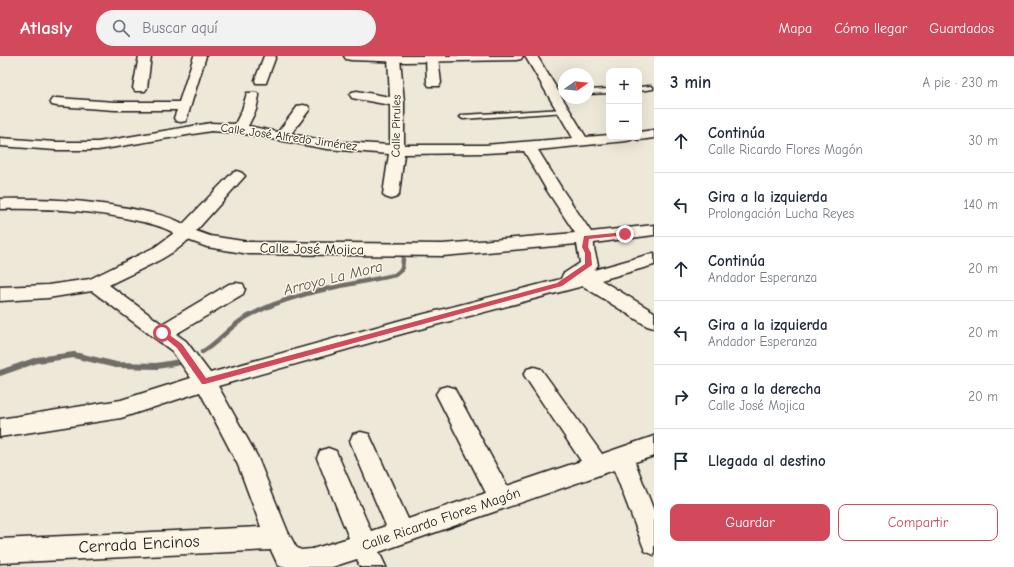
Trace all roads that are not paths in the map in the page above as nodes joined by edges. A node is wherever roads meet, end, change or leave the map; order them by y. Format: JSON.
{"nodes":[{"id":1,"x":145,"y":56,"type":"edge"},
{"id":2,"x":200,"y":56,"type":"edge"},
{"id":3,"x":270,"y":56,"type":"edge"},
{"id":4,"x":351,"y":56,"type":"edge"},
{"id":5,"x":493,"y":56,"type":"edge"},
{"id":6,"x":516,"y":56,"type":"edge"},
{"id":7,"x":531,"y":56,"type":"edge"},
{"id":8,"x":402,"y":57,"type":"edge"},
{"id":9,"x":453,"y":57,"type":"edge"},
{"id":10,"x":432,"y":58,"type":"junction"},
{"id":11,"x":261,"y":80,"type":"dead end"},
{"id":12,"x":434,"y":83,"type":"dead end"},
{"id":13,"x":140,"y":88,"type":"dead end"},
{"id":14,"x":651,"y":88,"type":"dead end"},
{"id":15,"x":642,"y":89,"type":"edge"},
{"id":16,"x":606,"y":91,"type":"edge"},
{"id":17,"x":558,"y":92,"type":"edge"},
{"id":18,"x":594,"y":92,"type":"edge"},
{"id":19,"x":357,"y":95,"type":"dead end"},
{"id":20,"x":252,"y":96,"type":"dead end"},
{"id":21,"x":57,"y":102,"type":"dead end"},
{"id":22,"x":397,"y":102,"type":"junction"},
{"id":23,"x":562,"y":104,"type":"edge"},
{"id":24,"x":184,"y":106,"type":"junction"},
{"id":25,"x":303,"y":109,"type":"dead end"},
{"id":26,"x":564,"y":111,"type":"junction"},
{"id":27,"x":463,"y":117,"type":"dead end"},
{"id":28,"x":240,"y":129,"type":"junction"},
{"id":29,"x":178,"y":132,"type":"junction"},
{"id":30,"x":654,"y":134,"type":"edge"},
{"id":31,"x":282,"y":136,"type":"junction"},
{"id":32,"x":642,"y":136,"type":"edge"},
{"id":33,"x":606,"y":139,"type":"edge"},
{"id":34,"x":0,"y":142,"type":"edge"},
{"id":35,"x":582,"y":142,"type":"junction"},
{"id":36,"x":529,"y":146,"type":"junction"},
{"id":37,"x":398,"y":150,"type":"junction"},
{"id":38,"x":237,"y":176,"type":"dead end"},
{"id":39,"x":391,"y":194,"type":"dead end"},
{"id":40,"x":0,"y":204,"type":"edge"},
{"id":41,"x":654,"y":230,"type":"edge"},
{"id":42,"x":186,"y":232,"type":"junction"},
{"id":43,"x":586,"y":238,"type":"junction"},
{"id":44,"x":654,"y":259,"type":"edge"},
{"id":45,"x":585,"y":279,"type":"junction"},
{"id":46,"x":95,"y":284,"type":"junction"},
{"id":47,"x":560,"y":285,"type":"junction"},
{"id":48,"x":236,"y":289,"type":"dead end"},
{"id":49,"x":0,"y":294,"type":"edge"},
{"id":50,"x":654,"y":320,"type":"edge"},
{"id":51,"x":162,"y":333,"type":"junction"},
{"id":52,"x":534,"y":375,"type":"dead end"},
{"id":53,"x":205,"y":382,"type":"junction"},
{"id":54,"x":447,"y":394,"type":"dead end"},
{"id":55,"x":0,"y":428,"type":"edge"},
{"id":56,"x":361,"y":441,"type":"dead end"},
{"id":57,"x":654,"y":446,"type":"edge"},
{"id":58,"x":621,"y":457,"type":"junction"},
{"id":59,"x":328,"y":458,"type":"dead end"},
{"id":60,"x":597,"y":465,"type":"junction"},
{"id":61,"x":501,"y":498,"type":"junction"},
{"id":62,"x":401,"y":532,"type":"junction"},
{"id":63,"x":278,"y":538,"type":"junction"},
{"id":64,"x":654,"y":543,"type":"edge"},
{"id":65,"x":0,"y":551,"type":"edge"},
{"id":66,"x":369,"y":556,"type":"edge"}],
"edges":[{"from":1,"to":13,"type":"street"},
{"from":2,"to":24,"type":"street"},
{"from":3,"to":11,"type":"street"},
{"from":4,"to":8,"type":"street"},
{"from":5,"to":6,"type":"street"},
{"from":5,"to":9,"type":"street"},
{"from":7,"to":17,"type":"street"},
{"from":8,"to":10,"type":"street"},
{"from":8,"to":22,"type":"street","name":"Calle Pirules"},
{"from":9,"to":10,"type":"street"},
{"from":10,"to":12,"type":"street"},
{"from":14,"to":15,"type":"lane"},
{"from":16,"to":18,"type":"lane"},
{"from":19,"to":22,"type":"street"},
{"from":20,"to":28,"type":"street"},
{"from":21,"to":24,"type":"street"},
{"from":22,"to":37,"type":"street","name":"Calle Pirules"},
{"from":23,"to":26,"type":"street"},
{"from":24,"to":29,"type":"street"},
{"from":25,"to":31,"type":"street"},
{"from":26,"to":27,"type":"lane"},
{"from":26,"to":35,"type":"street"},
{"from":28,"to":29,"type":"street","name":"Calle José Alfredo Jiménez"},
{"from":28,"to":31,"type":"street","name":"Calle José Alfredo Jiménez"},
{"from":29,"to":34,"type":"street","name":"Calle José Alfredo Jiménez"},
{"from":30,"to":32,"type":"street"},
{"from":31,"to":37,"type":"street","name":"Calle José Alfredo Jiménez"},
{"from":33,"to":35,"type":"street","name":"Calle José Alfredo Jiménez"},
{"from":35,"to":36,"type":"street","name":"Calle José Alfredo Jiménez"},
{"from":36,"to":37,"type":"street","name":"Calle José Alfredo Jiménez"},
{"from":36,"to":43,"type":"street"},
{"from":37,"to":39,"type":"street","name":"Calle Pirules"},
{"from":38,"to":42,"type":"street"},
{"from":40,"to":42,"type":"street","name":"Calle José Mojica"},
{"from":41,"to":43,"type":"street","name":"Calle José Mojica"},
{"from":42,"to":43,"type":"street","name":"Calle José Mojica"},
{"from":42,"to":46,"type":"street"},
{"from":43,"to":47,"type":"street"},
{"from":44,"to":45,"type":"street"},
{"from":45,"to":47,"type":"street"},
{"from":45,"to":50,"type":"street"},
{"from":46,"to":49,"type":"street"},
{"from":46,"to":51,"type":"street","name":"Calle Ricardo Flores Magón"},
{"from":47,"to":53,"type":"street"},
{"from":48,"to":51,"type":"street"},
{"from":51,"to":53,"type":"street","name":"Calle Ricardo Flores Magón"},
{"from":52,"to":60,"type":"street"},
{"from":53,"to":55,"type":"street"},
{"from":53,"to":63,"type":"street","name":"Calle Ricardo Flores Magón"},
{"from":54,"to":61,"type":"street"},
{"from":56,"to":62,"type":"street"},
{"from":57,"to":58,"type":"street","name":"Calle Ricardo Flores Magón"},
{"from":58,"to":60,"type":"street","name":"Calle Ricardo Flores Magón"},
{"from":58,"to":64,"type":"street"},
{"from":59,"to":66,"type":"street"},
{"from":60,"to":61,"type":"street","name":"Calle Ricardo Flores Magón"},
{"from":61,"to":62,"type":"street","name":"Calle Ricardo Flores Magón"},
{"from":62,"to":66,"type":"street","name":"Calle Ricardo Flores Magón"},
{"from":63,"to":65,"type":"street","name":"Cerrada Encinos"},
{"from":63,"to":66,"type":"street","name":"Calle Ricardo Flores Magón"}]}
